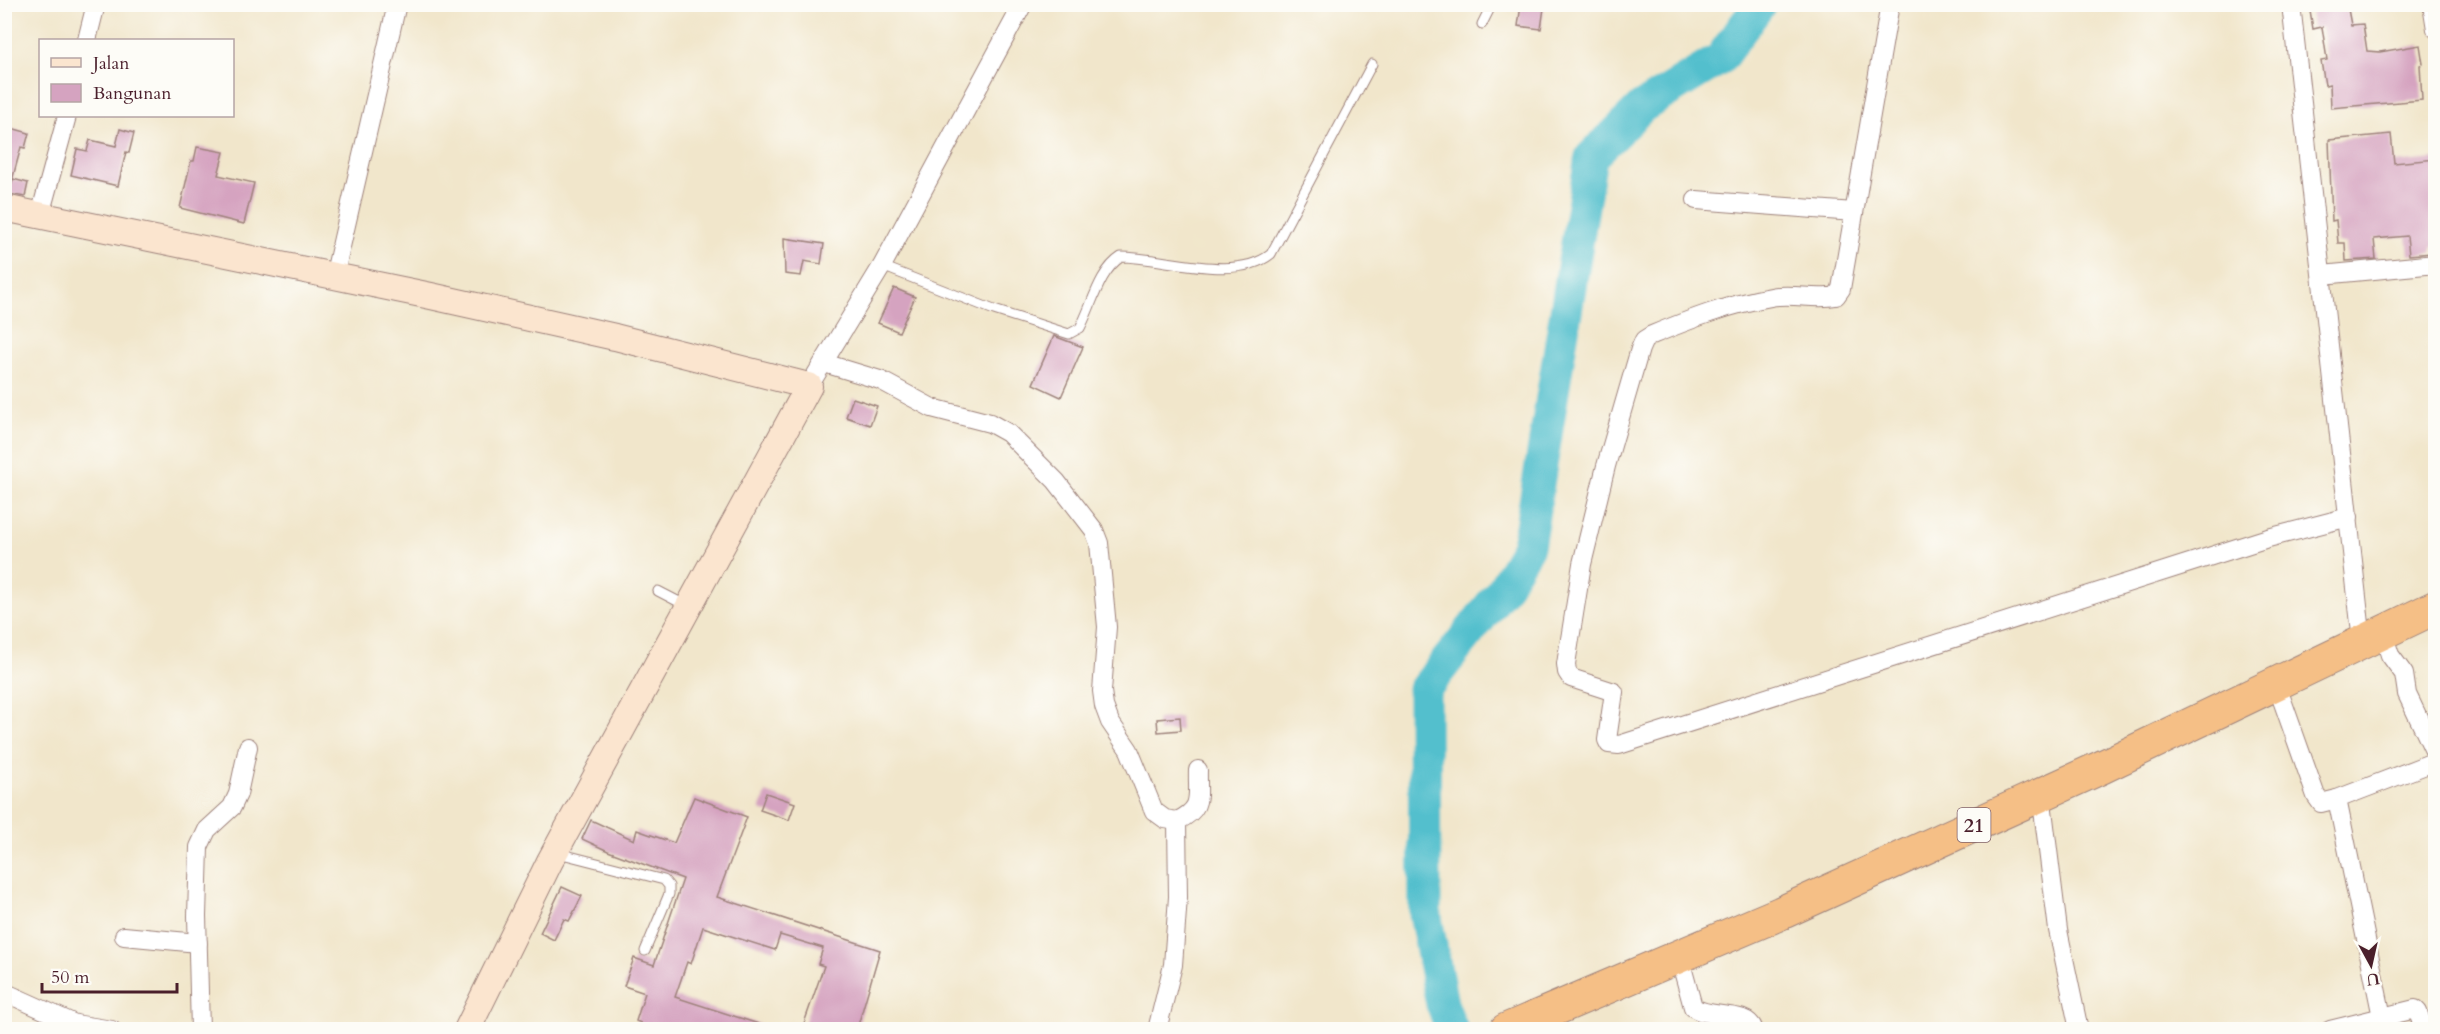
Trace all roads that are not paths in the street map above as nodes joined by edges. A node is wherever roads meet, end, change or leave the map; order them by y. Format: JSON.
{"nodes":[{"id":1,"x":96,"y":4,"type":"edge"},
{"id":2,"x":397,"y":4,"type":"edge"},
{"id":3,"x":1023,"y":4,"type":"edge"},
{"id":4,"x":1492,"y":4,"type":"edge"},
{"id":5,"x":1890,"y":4,"type":"edge"},
{"id":6,"x":2291,"y":4,"type":"edge"},
{"id":7,"x":2432,"y":4,"type":"edge"},
{"id":8,"x":1482,"y":24,"type":"dead end"},
{"id":9,"x":2436,"y":29,"type":"edge"},
{"id":10,"x":87,"y":39,"type":"edge"},
{"id":11,"x":1372,"y":64,"type":"dead end"},
{"id":12,"x":67,"y":117,"type":"edge"},
{"id":13,"x":1696,"y":200,"type":"dead end"},
{"id":14,"x":4,"y":208,"type":"edge"},
{"id":15,"x":1854,"y":212,"type":"junction"},
{"id":16,"x":40,"y":215,"type":"junction"},
{"id":17,"x":2436,"y":264,"type":"edge"},
{"id":18,"x":882,"y":266,"type":"junction"},
{"id":19,"x":2322,"y":275,"type":"junction"},
{"id":20,"x":334,"y":277,"type":"junction"},
{"id":21,"x":824,"y":363,"type":"junction"},
{"id":22,"x":809,"y":386,"type":"junction"},
{"id":23,"x":2349,"y":517,"type":"junction"},
{"id":24,"x":658,"y":591,"type":"dead end"},
{"id":25,"x":687,"y":606,"type":"junction"},
{"id":26,"x":2436,"y":608,"type":"edge"},
{"id":27,"x":2372,"y":637,"type":"junction"},
{"id":28,"x":2276,"y":683,"type":"junction"},
{"id":29,"x":248,"y":747,"type":"dead end"},
{"id":30,"x":2436,"y":754,"type":"edge"},
{"id":31,"x":2436,"y":762,"type":"edge"},
{"id":32,"x":1198,"y":770,"type":"dead end"},
{"id":33,"x":2041,"y":794,"type":"junction"},
{"id":34,"x":2337,"y":799,"type":"junction"},
{"id":35,"x":1177,"y":821,"type":"junction"},
{"id":36,"x":555,"y":853,"type":"junction"},
{"id":37,"x":124,"y":936,"type":"dead end"},
{"id":38,"x":198,"y":943,"type":"junction"},
{"id":39,"x":645,"y":951,"type":"dead end"},
{"id":40,"x":1679,"y":956,"type":"junction"},
{"id":41,"x":4,"y":992,"type":"edge"},
{"id":42,"x":2382,"y":1017,"type":"junction"},
{"id":43,"x":75,"y":1027,"type":"edge"},
{"id":44,"x":112,"y":1029,"type":"edge"},
{"id":45,"x":200,"y":1029,"type":"edge"},
{"id":46,"x":467,"y":1029,"type":"edge"},
{"id":47,"x":1157,"y":1029,"type":"edge"},
{"id":48,"x":1506,"y":1029,"type":"edge"},
{"id":49,"x":1754,"y":1029,"type":"edge"},
{"id":50,"x":2079,"y":1029,"type":"edge"},
{"id":51,"x":2330,"y":1029,"type":"edge"},
{"id":52,"x":2424,"y":1029,"type":"edge"}],
"edges":[{"from":1,"to":10,"type":"street"},
{"from":2,"to":20,"type":"street"},
{"from":3,"to":18,"type":"street"},
{"from":4,"to":8,"type":"lane"},
{"from":5,"to":15,"type":"street"},
{"from":6,"to":19,"type":"street"},
{"from":7,"to":9,"type":"street"},
{"from":11,"to":18,"type":"lane"},
{"from":12,"to":16,"type":"street"},
{"from":13,"to":15,"type":"street"},
{"from":14,"to":16,"type":"street"},
{"from":15,"to":23,"type":"street"},
{"from":16,"to":20,"type":"street"},
{"from":17,"to":19,"type":"street"},
{"from":18,"to":21,"type":"street"},
{"from":19,"to":23,"type":"street"},
{"from":20,"to":22,"type":"street"},
{"from":21,"to":22,"type":"street"},
{"from":21,"to":35,"type":"street"},
{"from":22,"to":25,"type":"street"},
{"from":23,"to":27,"type":"street"},
{"from":24,"to":25,"type":"lane"},
{"from":25,"to":36,"type":"street"},
{"from":26,"to":27,"type":"highway","number":"21"},
{"from":27,"to":28,"type":"highway","number":"21"},
{"from":27,"to":30,"type":"street"},
{"from":28,"to":33,"type":"highway","number":"21"},
{"from":28,"to":34,"type":"street"},
{"from":29,"to":38,"type":"street"},
{"from":31,"to":34,"type":"street"},
{"from":32,"to":35,"type":"street"},
{"from":33,"to":40,"type":"highway","number":"21"},
{"from":33,"to":50,"type":"street"},
{"from":34,"to":42,"type":"street"},
{"from":35,"to":47,"type":"street"},
{"from":36,"to":39,"type":"lane"},
{"from":36,"to":46,"type":"street"},
{"from":37,"to":38,"type":"street"},
{"from":38,"to":45,"type":"street"},
{"from":40,"to":48,"type":"highway","number":"21"},
{"from":40,"to":49,"type":"street"},
{"from":41,"to":43,"type":"street"},
{"from":42,"to":51,"type":"street"},
{"from":42,"to":52,"type":"street"},
{"from":43,"to":44,"type":"street"}]}
